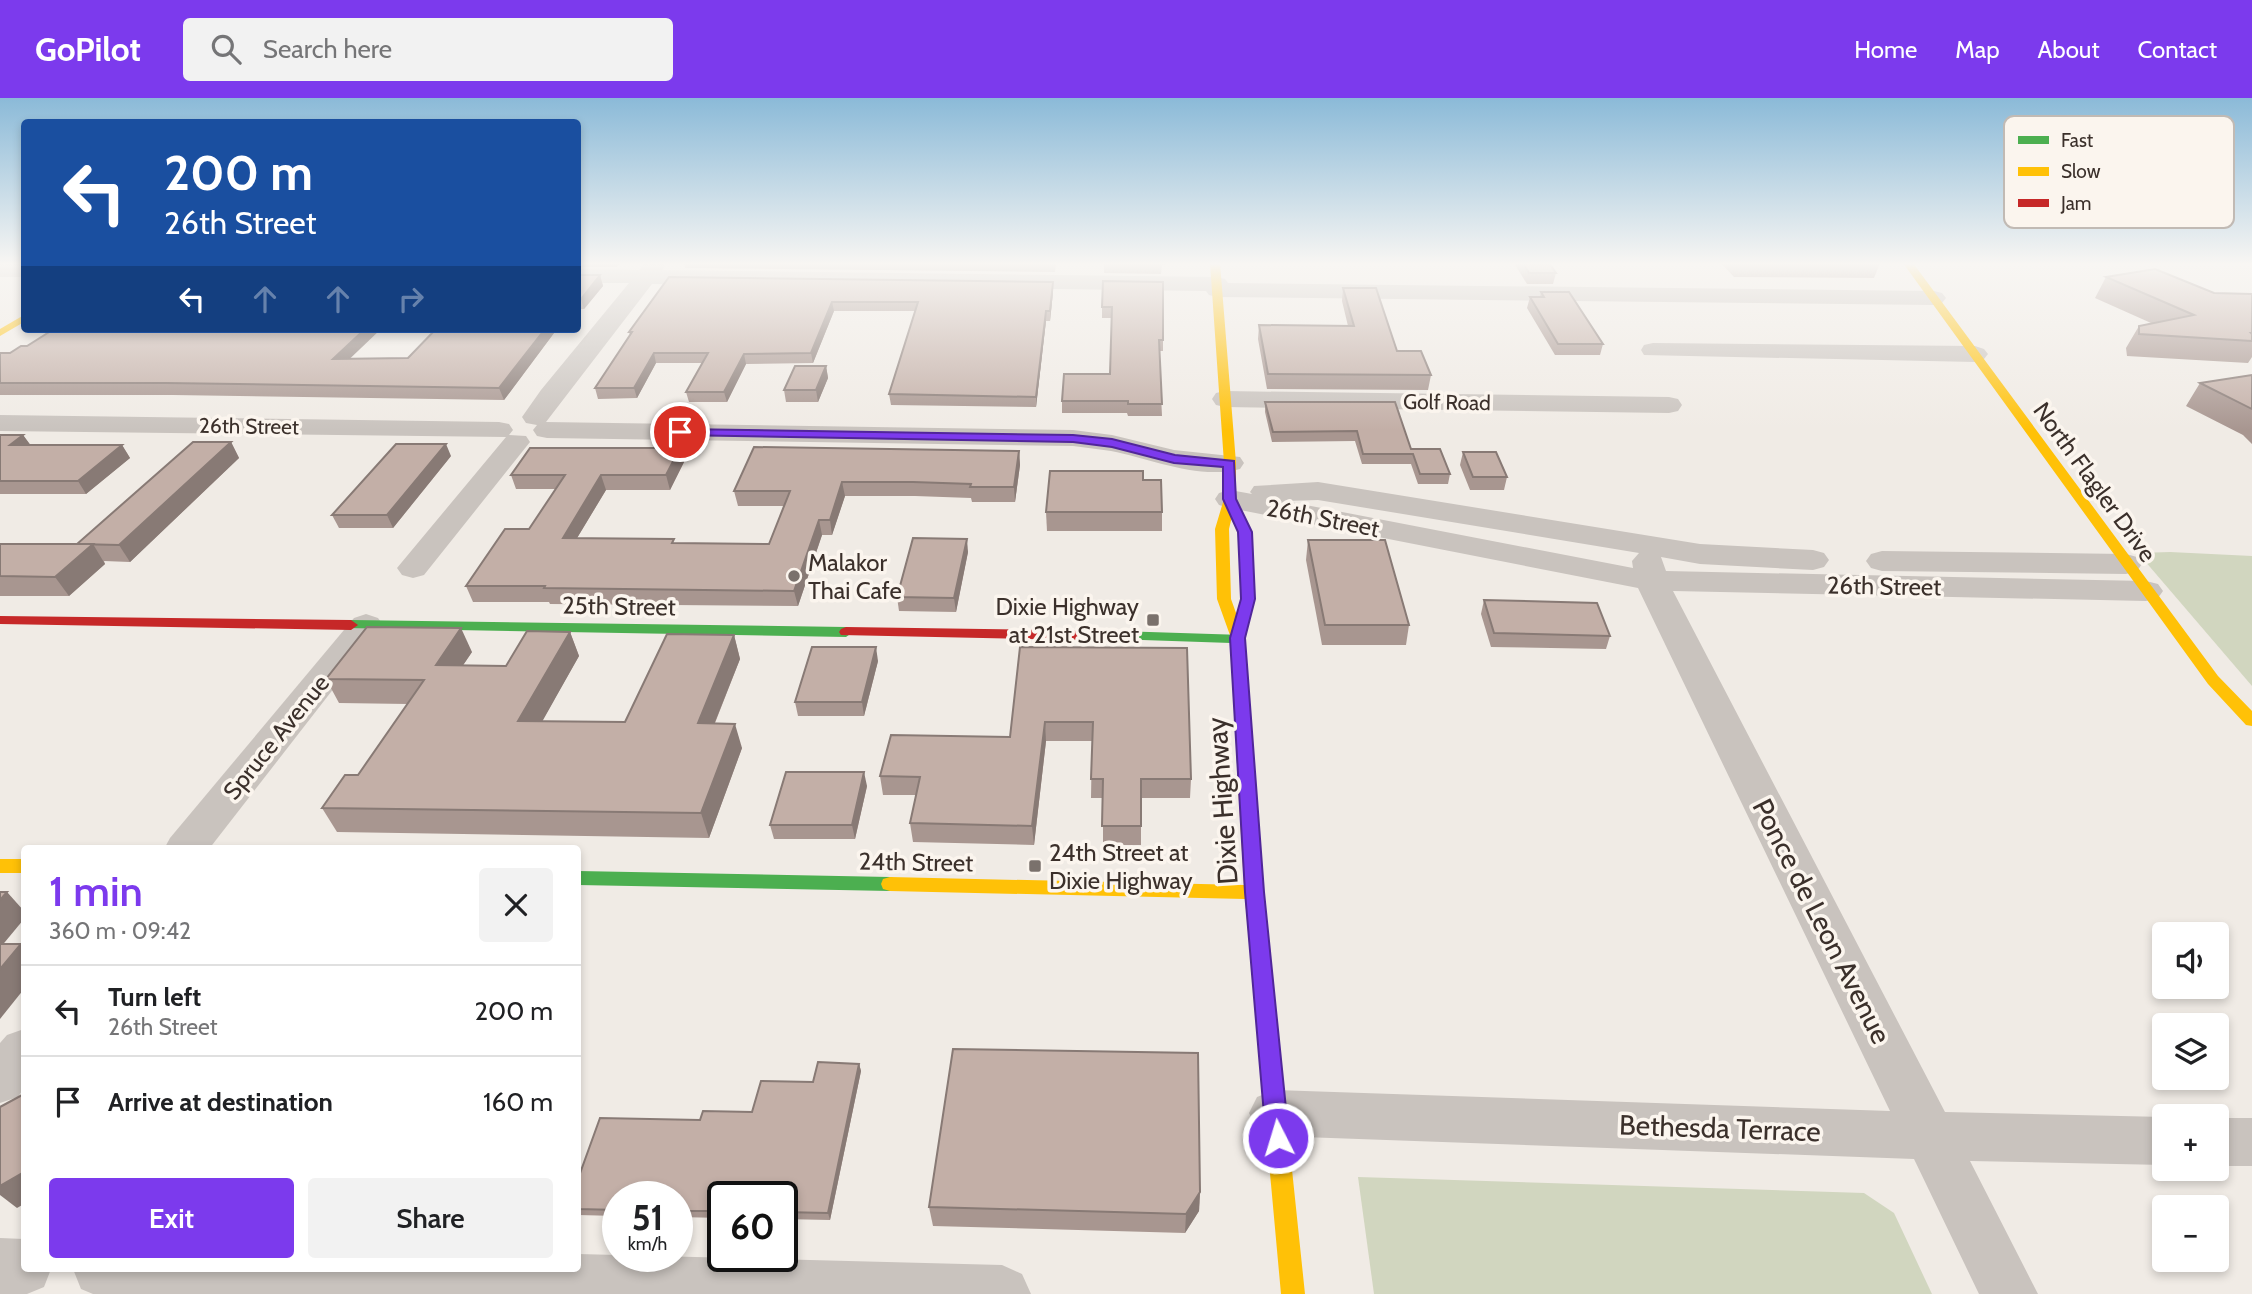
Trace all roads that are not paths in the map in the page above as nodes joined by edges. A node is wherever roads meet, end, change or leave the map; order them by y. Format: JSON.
{"nodes":[{"id":1,"x":612,"y":319,"type":"edge"},
{"id":2,"x":1220,"y":319,"type":"edge"},
{"id":3,"x":1949,"y":319,"type":"edge"},
{"id":4,"x":21,"y":320,"type":"edge"},
{"id":5,"x":0,"y":332,"type":"edge"},
{"id":6,"x":1653,"y":350,"type":"dead end"},
{"id":7,"x":1975,"y":354,"type":"junction"},
{"id":8,"x":1225,"y":399,"type":"junction"},
{"id":9,"x":1669,"y":405,"type":"dead end"},
{"id":10,"x":0,"y":422,"type":"edge"},
{"id":11,"x":542,"y":424,"type":"junction"},
{"id":12,"x":507,"y":436,"type":"junction"},
{"id":13,"x":1230,"y":463,"type":"junction"},
{"id":14,"x":1235,"y":510,"type":"junction"},
{"id":15,"x":1648,"y":563,"type":"junction"},
{"id":16,"x":2015,"y":563,"type":"junction"},
{"id":17,"x":2126,"y":564,"type":"junction"},
{"id":18,"x":413,"y":568,"type":"dead end"},
{"id":19,"x":2038,"y":589,"type":"junction"},
{"id":20,"x":2146,"y":591,"type":"junction"},
{"id":21,"x":1245,"y":612,"type":"dead end"},
{"id":22,"x":0,"y":620,"type":"edge"},
{"id":23,"x":366,"y":625,"type":"junction"},
{"id":24,"x":1238,"y":638,"type":"junction"},
{"id":25,"x":2252,"y":721,"type":"edge"},
{"id":26,"x":188,"y":845,"type":"edge"},
{"id":27,"x":0,"y":866,"type":"edge"},
{"id":28,"x":21,"y":866,"type":"edge"},
{"id":29,"x":581,"y":878,"type":"edge"},
{"id":30,"x":1254,"y":892,"type":"junction"},
{"id":31,"x":21,"y":1054,"type":"edge"},
{"id":32,"x":0,"y":1081,"type":"edge"},
{"id":33,"x":1275,"y":1113,"type":"junction"},
{"id":34,"x":1930,"y":1136,"type":"junction"},
{"id":35,"x":2152,"y":1141,"type":"edge"},
{"id":36,"x":2229,"y":1142,"type":"edge"},
{"id":37,"x":2252,"y":1142,"type":"edge"},
{"id":38,"x":0,"y":1266,"type":"edge"},
{"id":39,"x":21,"y":1267,"type":"edge"},
{"id":40,"x":209,"y":1272,"type":"edge"},
{"id":41,"x":1002,"y":1294,"type":"edge"},
{"id":42,"x":1293,"y":1294,"type":"edge"},
{"id":43,"x":2009,"y":1294,"type":"edge"}],
"edges":[{"from":1,"to":11,"type":"street"},
{"from":2,"to":8,"type":"main road","name":"Dixie Highway"},
{"from":3,"to":7,"type":"main road","name":"North Flagler Drive"},
{"from":4,"to":5,"type":"main road"},
{"from":6,"to":7,"type":"street"},
{"from":7,"to":17,"type":"main road","name":"North Flagler Drive"},
{"from":8,"to":9,"type":"street","name":"Golf Road"},
{"from":8,"to":13,"type":"main road","name":"Dixie Highway"},
{"from":10,"to":12,"type":"street","name":"26th Street"},
{"from":11,"to":12,"type":"street"},
{"from":11,"to":13,"type":"street"},
{"from":12,"to":18,"type":"street"},
{"from":13,"to":14,"type":"main road","name":"Dixie Highway"},
{"from":14,"to":15,"type":"street","name":"26th Street"},
{"from":14,"to":24,"type":"main road","name":"Dixie Highway"},
{"from":15,"to":16,"type":"street","name":"26th Street"},
{"from":15,"to":19,"type":"street","name":"26th Street"},
{"from":15,"to":34,"type":"street","name":"Ponce de Leon Avenue"},
{"from":16,"to":17,"type":"street","name":"26th Street"},
{"from":16,"to":19,"type":"street"},
{"from":17,"to":20,"type":"main road","name":"North Flagler Drive"},
{"from":19,"to":20,"type":"street","name":"26th Street"},
{"from":20,"to":25,"type":"main road","name":"North Flagler Drive"},
{"from":21,"to":24,"type":"main road","name":"Dixie Highway"},
{"from":22,"to":23,"type":"main road","name":"25th Street"},
{"from":23,"to":24,"type":"main road","name":"25th Street"},
{"from":23,"to":26,"type":"street","name":"Spruce Avenue"},
{"from":24,"to":30,"type":"main road","name":"Dixie Highway"},
{"from":27,"to":28,"type":"main road"},
{"from":29,"to":30,"type":"main road","name":"24th Street"},
{"from":30,"to":33,"type":"main road","name":"Dixie Highway"},
{"from":31,"to":32,"type":"street"},
{"from":33,"to":34,"type":"street","name":"Bethesda Terrace"},
{"from":33,"to":42,"type":"main road","name":"Dixie Highway"},
{"from":34,"to":35,"type":"street","name":"Bethesda Terrace"},
{"from":34,"to":43,"type":"street","name":"Ponce de Leon Avenue"},
{"from":36,"to":37,"type":"street"},
{"from":38,"to":39,"type":"street"},
{"from":40,"to":41,"type":"street"}]}
